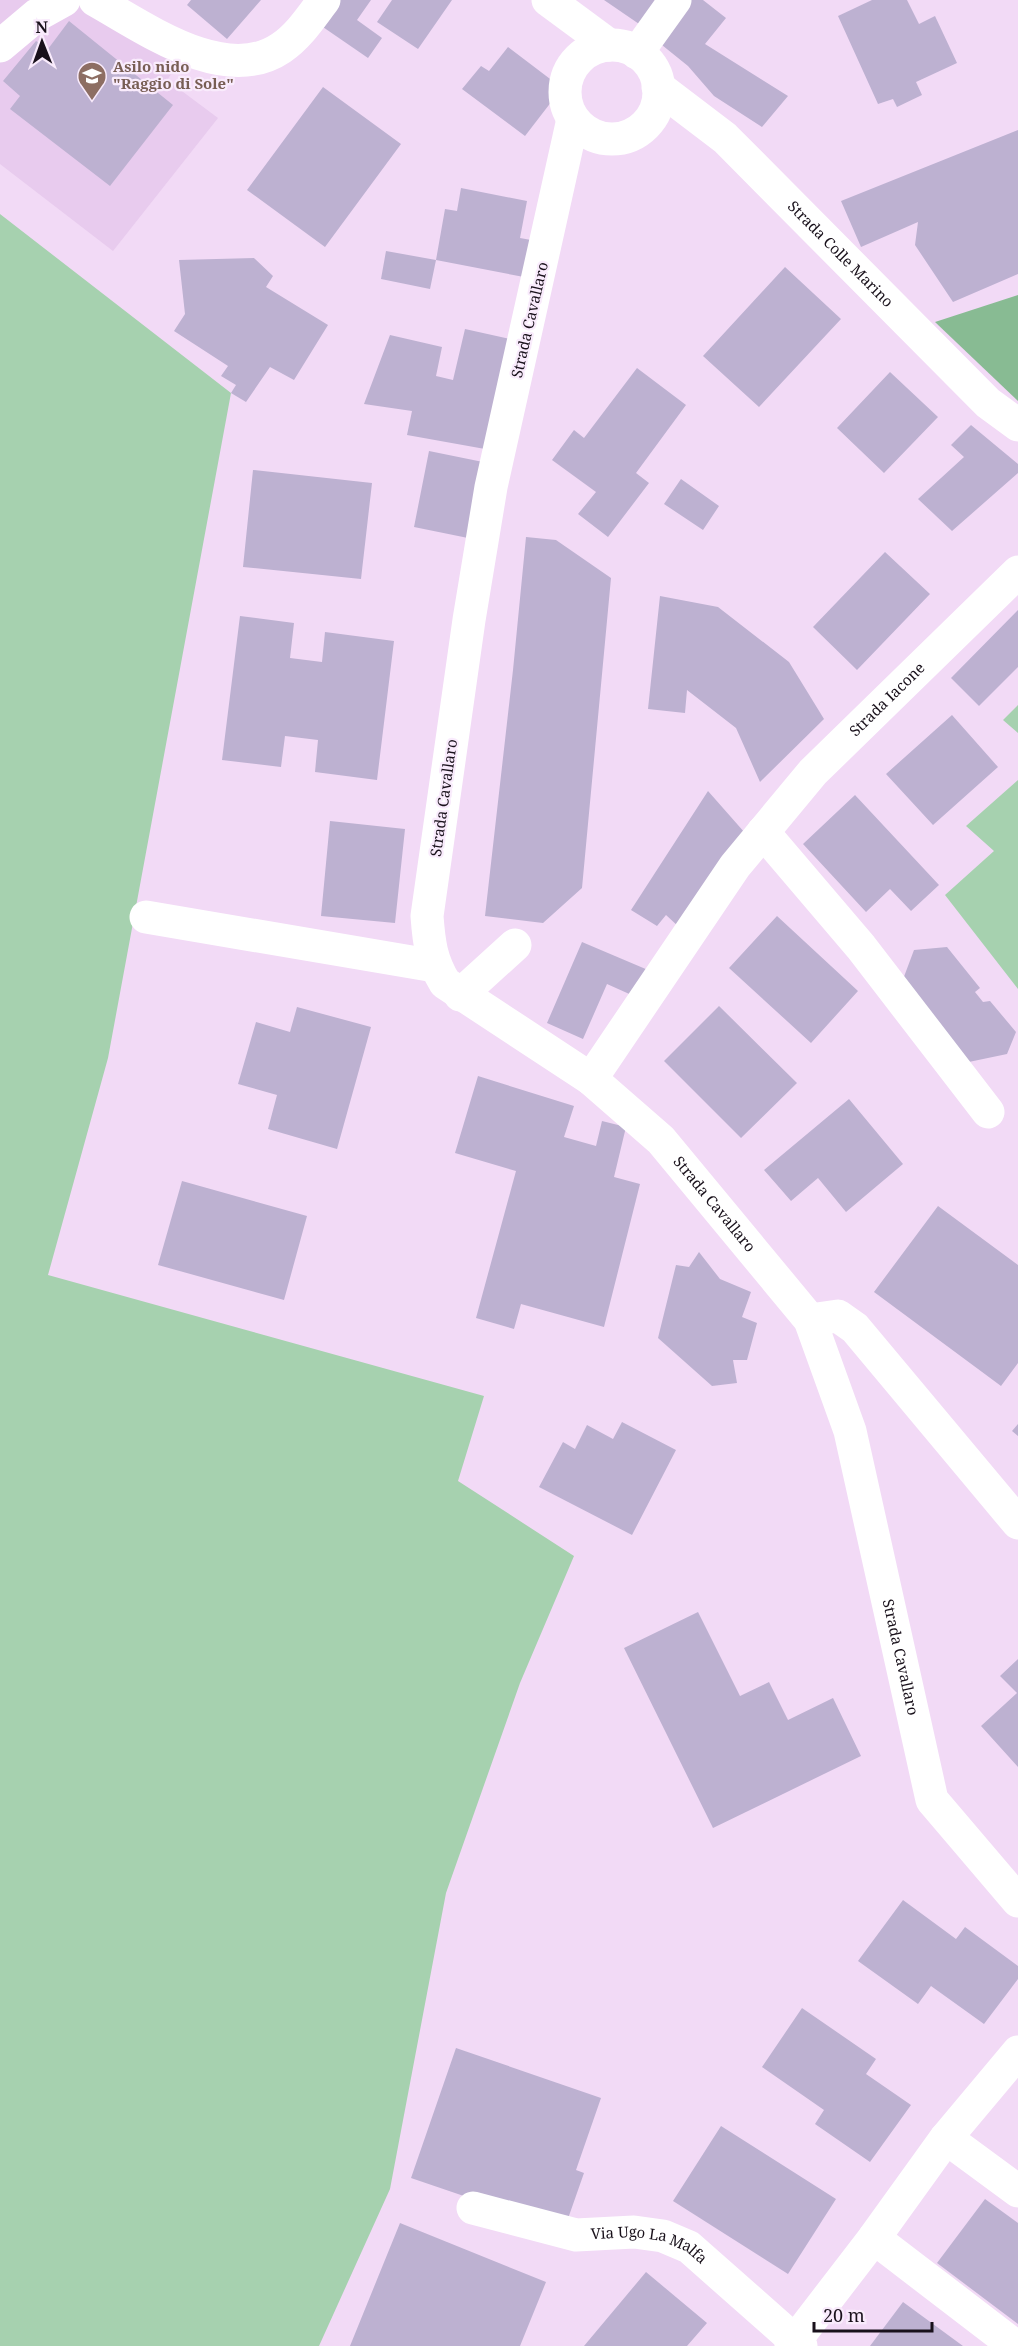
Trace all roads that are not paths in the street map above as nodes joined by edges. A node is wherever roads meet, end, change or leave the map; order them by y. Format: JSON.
{"nodes":[{"id":1,"x":64,"y":0,"type":"edge"},
{"id":2,"x":95,"y":0,"type":"edge"},
{"id":3,"x":324,"y":0,"type":"edge"},
{"id":4,"x":545,"y":0,"type":"edge"},
{"id":5,"x":675,"y":0,"type":"edge"},
{"id":6,"x":0,"y":46,"type":"edge"},
{"id":7,"x":623,"y":49,"type":"junction"},
{"id":8,"x":573,"y":67,"type":"junction"},
{"id":9,"x":658,"y":87,"type":"junction"},
{"id":10,"x":573,"y":119,"type":"junction"},
{"id":11,"x":1018,"y":425,"type":"edge"},
{"id":12,"x":1018,"y":572,"type":"edge"},
{"id":13,"x":763,"y":832,"type":"junction"},
{"id":14,"x":146,"y":917,"type":"dead end"},
{"id":15,"x":514,"y":945,"type":"dead end"},
{"id":16,"x":435,"y":966,"type":"junction"},
{"id":17,"x":460,"y":995,"type":"junction"},
{"id":18,"x":591,"y":1079,"type":"junction"},
{"id":19,"x":988,"y":1112,"type":"dead end"},
{"id":20,"x":810,"y":1320,"type":"junction"},
{"id":21,"x":1018,"y":1523,"type":"edge"},
{"id":22,"x":1018,"y":1901,"type":"edge"},
{"id":23,"x":1018,"y":2052,"type":"edge"},
{"id":24,"x":946,"y":2138,"type":"junction"},
{"id":25,"x":1018,"y":2191,"type":"edge"},
{"id":26,"x":473,"y":2208,"type":"dead end"},
{"id":27,"x":874,"y":2238,"type":"junction"},
{"id":28,"x":796,"y":2344,"type":"edge"},
{"id":29,"x":1015,"y":2346,"type":"edge"}],
"edges":[{"from":1,"to":6,"type":"street"},
{"from":2,"to":3,"type":"street"},
{"from":4,"to":7,"type":"street"},
{"from":4,"to":8,"type":"street"},
{"from":5,"to":7,"type":"street"},
{"from":7,"to":8,"type":"street"},
{"from":7,"to":9,"type":"street"},
{"from":8,"to":10,"type":"street"},
{"from":9,"to":10,"type":"street"},
{"from":9,"to":11,"type":"street","name":"Strada Colle Marino"},
{"from":10,"to":16,"type":"street","name":"Strada Cavallaro"},
{"from":12,"to":13,"type":"street","name":"Strada Iacone"},
{"from":13,"to":18,"type":"street","name":"Strada Iacone"},
{"from":13,"to":19,"type":"street"},
{"from":14,"to":16,"type":"street"},
{"from":15,"to":17,"type":"street"},
{"from":16,"to":17,"type":"street","name":"Strada Cavallaro"},
{"from":17,"to":18,"type":"street","name":"Strada Cavallaro"},
{"from":18,"to":20,"type":"street","name":"Strada Cavallaro"},
{"from":20,"to":21,"type":"street"},
{"from":20,"to":22,"type":"street","name":"Strada Cavallaro"},
{"from":23,"to":24,"type":"street","name":"Via Ugo La Malfa"},
{"from":24,"to":25,"type":"street"},
{"from":24,"to":27,"type":"street","name":"Via Ugo La Malfa"},
{"from":26,"to":28,"type":"street","name":"Via Ugo La Malfa"},
{"from":27,"to":28,"type":"street","name":"Via Ugo La Malfa"},
{"from":27,"to":29,"type":"street"}]}
